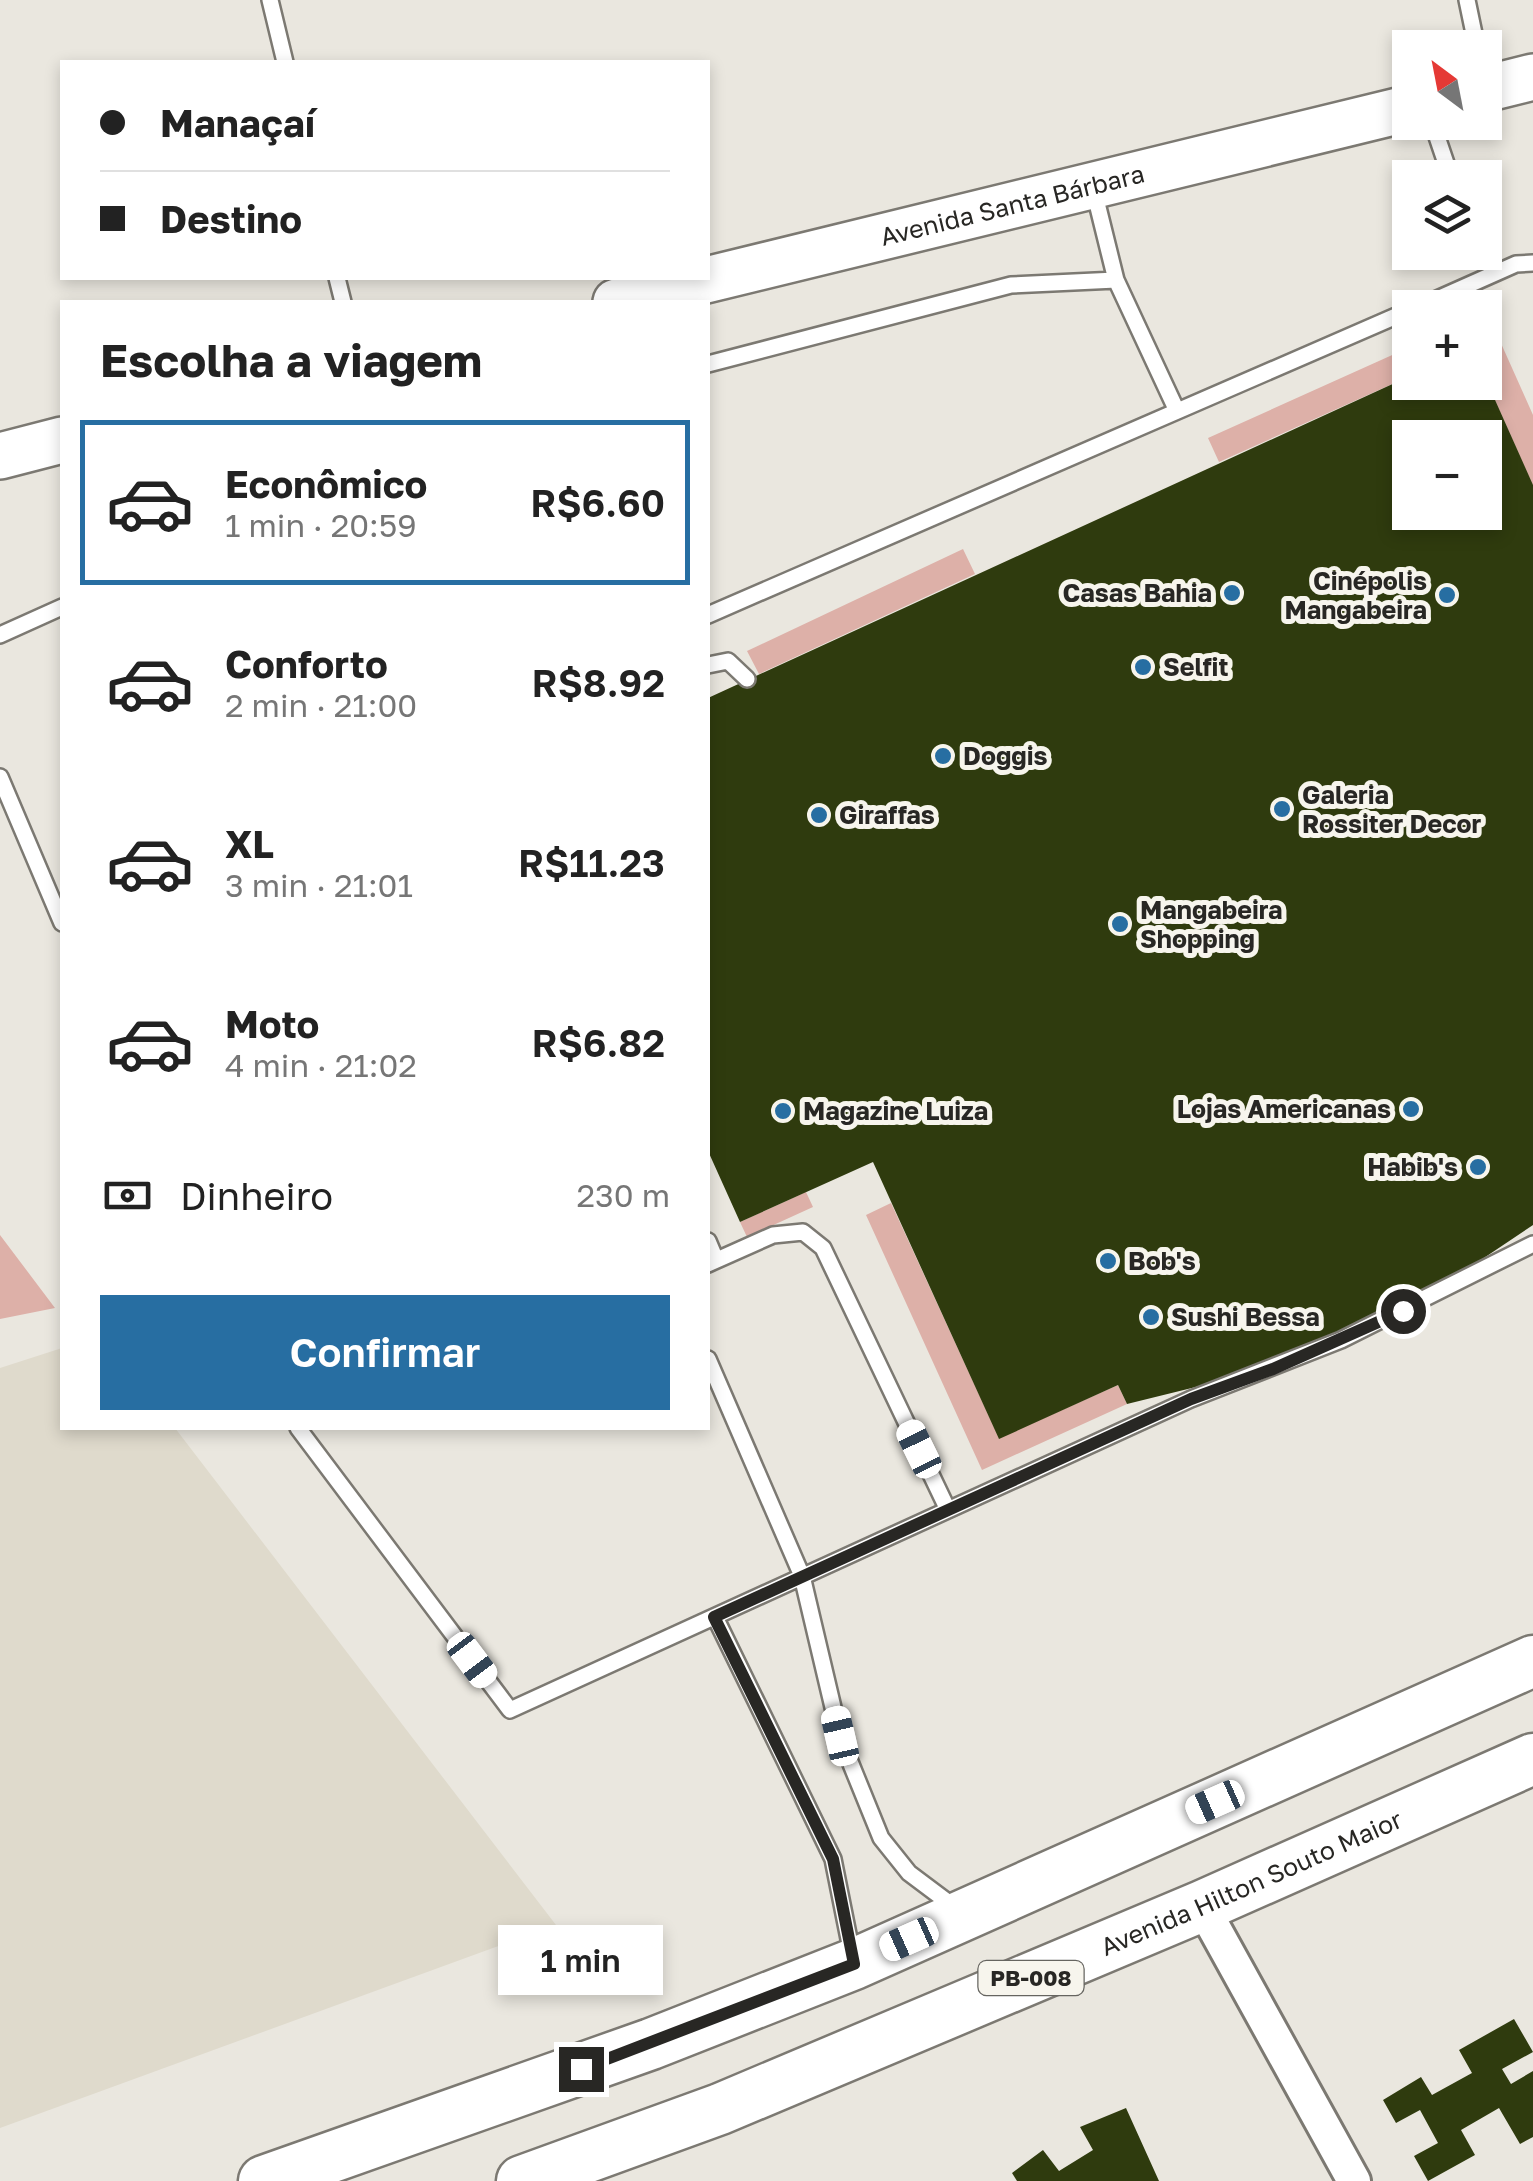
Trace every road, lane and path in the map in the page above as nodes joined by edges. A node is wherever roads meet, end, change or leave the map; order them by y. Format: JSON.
{"nodes":[{"id":1,"x":270,"y":0,"type":"edge"},
{"id":2,"x":1467,"y":0,"type":"edge"},
{"id":3,"x":1473,"y":30,"type":"edge"},
{"id":4,"x":285,"y":60,"type":"edge"},
{"id":5,"x":1502,"y":77,"type":"edge"},
{"id":6,"x":1533,"y":77,"type":"edge"},
{"id":7,"x":1392,"y":112,"type":"edge"},
{"id":8,"x":1092,"y":186,"type":"junction"},
{"id":9,"x":1533,"y":264,"type":"edge"},
{"id":10,"x":710,"y":279,"type":"edge"},
{"id":11,"x":706,"y":280,"type":"edge"},
{"id":12,"x":1116,"y":280,"type":"junction"},
{"id":13,"x":1456,"y":290,"type":"edge"},
{"id":14,"x":624,"y":300,"type":"edge"},
{"id":15,"x":1392,"y":318,"type":"edge"},
{"id":16,"x":710,"y":363,"type":"edge"},
{"id":17,"x":1177,"y":411,"type":"junction"},
{"id":18,"x":60,"y":441,"type":"edge"},
{"id":19,"x":0,"y":456,"type":"edge"},
{"id":20,"x":60,"y":607,"type":"edge"},
{"id":21,"x":710,"y":614,"type":"edge"},
{"id":22,"x":0,"y":635,"type":"edge"},
{"id":23,"x":710,"y":665,"type":"edge"},
{"id":24,"x":747,"y":679,"type":"dead end"},
{"id":25,"x":0,"y":777,"type":"edge"},
{"id":26,"x":60,"y":918,"type":"edge"},
{"id":27,"x":1533,"y":1244,"type":"edge"},
{"id":28,"x":712,"y":1262,"type":"edge"},
{"id":29,"x":710,"y":1364,"type":"edge"},
{"id":30,"x":300,"y":1430,"type":"edge"},
{"id":31,"x":948,"y":1510,"type":"junction"},
{"id":32,"x":802,"y":1576,"type":"junction"},
{"id":33,"x":714,"y":1617,"type":"junction"},
{"id":34,"x":1533,"y":1661,"type":"edge"},
{"id":35,"x":1533,"y":1759,"type":"edge"},
{"id":36,"x":1202,"y":1906,"type":"junction"},
{"id":37,"x":965,"y":1914,"type":"junction"},
{"id":38,"x":854,"y":1964,"type":"junction"},
{"id":39,"x":264,"y":2181,"type":"edge"},
{"id":40,"x":522,"y":2181,"type":"edge"},
{"id":41,"x":1354,"y":2181,"type":"edge"}],
"edges":[{"from":1,"to":4,"type":"lane"},
{"from":2,"to":3,"type":"lane"},
{"from":5,"to":6,"type":"main road"},
{"from":7,"to":8,"type":"main road","name":"Avenida Santa Bárbara"},
{"from":8,"to":10,"type":"main road","name":"Avenida Santa Bárbara"},
{"from":8,"to":12,"type":"lane"},
{"from":9,"to":13,"type":"lane"},
{"from":11,"to":14,"type":"main road","name":"Avenida Santa Bárbara"},
{"from":12,"to":16,"type":"lane"},
{"from":12,"to":17,"type":"lane"},
{"from":15,"to":17,"type":"lane"},
{"from":17,"to":21,"type":"lane"},
{"from":18,"to":19,"type":"main road"},
{"from":20,"to":22,"type":"lane"},
{"from":23,"to":24,"type":"lane"},
{"from":25,"to":26,"type":"lane"},
{"from":27,"to":31,"type":"lane"},
{"from":28,"to":31,"type":"lane"},
{"from":29,"to":32,"type":"lane"},
{"from":30,"to":33,"type":"lane"},
{"from":31,"to":32,"type":"lane"},
{"from":32,"to":33,"type":"lane"},
{"from":32,"to":37,"type":"lane"},
{"from":33,"to":38,"type":"lane"},
{"from":34,"to":37,"type":"main road"},
{"from":35,"to":36,"type":"main road","name":"Avenida Hilton Souto Maior","number":"PB-008"},
{"from":36,"to":40,"type":"main road","name":"Avenida Hilton Souto Maior","number":"PB-008"},
{"from":36,"to":41,"type":"street"},
{"from":37,"to":38,"type":"main road"},
{"from":38,"to":39,"type":"main road"}]}
